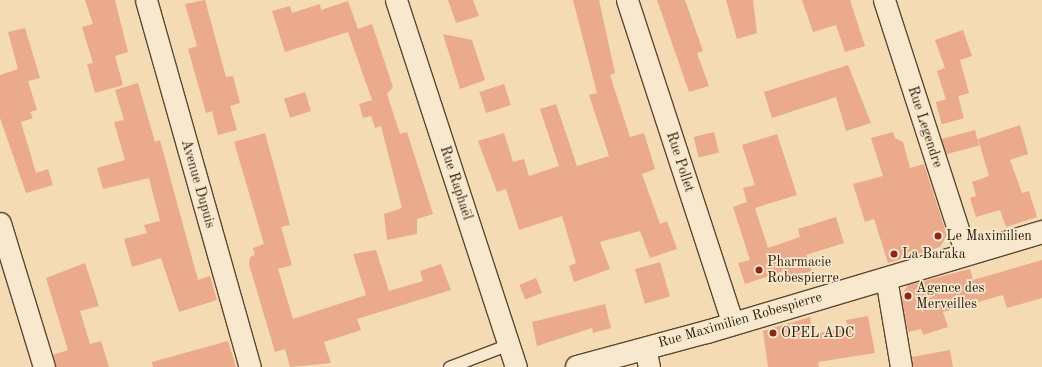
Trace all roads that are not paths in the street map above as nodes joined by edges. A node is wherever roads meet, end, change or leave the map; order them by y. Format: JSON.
{"nodes":[{"id":1,"x":146,"y":0,"type":"edge"},
{"id":2,"x":396,"y":0,"type":"edge"},
{"id":3,"x":627,"y":0,"type":"edge"},
{"id":4,"x":884,"y":0,"type":"edge"},
{"id":5,"x":0,"y":222,"type":"edge"},
{"id":6,"x":1042,"y":232,"type":"edge"},
{"id":7,"x":966,"y":254,"type":"junction"},
{"id":8,"x":886,"y":278,"type":"junction"},
{"id":9,"x":733,"y":324,"type":"junction"},
{"id":10,"x":509,"y":344,"type":"junction"},
{"id":11,"x":647,"y":357,"type":"edge"},
{"id":12,"x":44,"y":367,"type":"edge"},
{"id":13,"x":250,"y":367,"type":"edge"},
{"id":14,"x":450,"y":367,"type":"edge"},
{"id":15,"x":516,"y":367,"type":"edge"},
{"id":16,"x":576,"y":367,"type":"edge"},
{"id":17,"x":901,"y":367,"type":"edge"}],
"edges":[{"from":1,"to":13,"type":"street","name":"Avenue Dupuis"},
{"from":2,"to":10,"type":"street","name":"Rue Raphaël"},
{"from":3,"to":9,"type":"street","name":"Rue Pollet"},
{"from":4,"to":7,"type":"street","name":"Rue Legendre"},
{"from":5,"to":12,"type":"street"},
{"from":6,"to":7,"type":"street","name":"Rue Maximilien Robespierre"},
{"from":7,"to":8,"type":"street","name":"Rue Maximilien Robespierre"},
{"from":8,"to":9,"type":"street","name":"Rue Maximilien Robespierre"},
{"from":8,"to":17,"type":"street"},
{"from":9,"to":11,"type":"street","name":"Rue Maximilien Robespierre"},
{"from":10,"to":14,"type":"lane"},
{"from":10,"to":15,"type":"street","name":"Rue Raphaël"},
{"from":11,"to":16,"type":"street","name":"Rue Maximilien Robespierre"}]}
